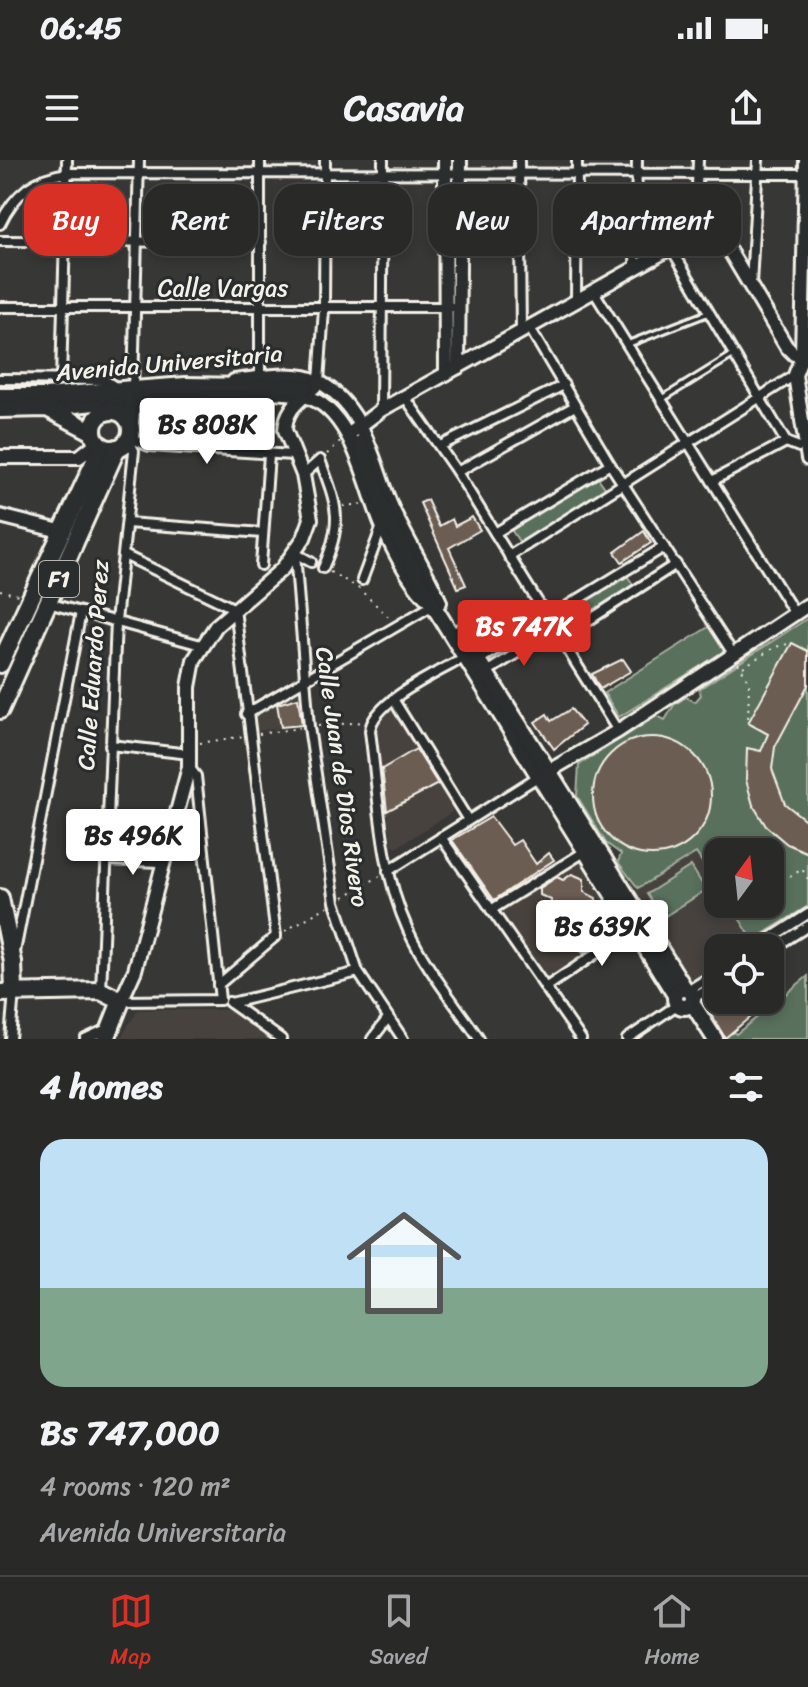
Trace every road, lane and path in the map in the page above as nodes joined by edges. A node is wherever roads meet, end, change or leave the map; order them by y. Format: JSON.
{"nodes":[{"id":1,"x":67,"y":160,"type":"edge"},
{"id":2,"x":139,"y":160,"type":"edge"},
{"id":3,"x":201,"y":160,"type":"edge"},
{"id":4,"x":260,"y":160,"type":"edge"},
{"id":5,"x":325,"y":160,"type":"edge"},
{"id":6,"x":383,"y":160,"type":"edge"},
{"id":7,"x":445,"y":160,"type":"edge"},
{"id":8,"x":519,"y":160,"type":"edge"},
{"id":9,"x":577,"y":160,"type":"edge"},
{"id":10,"x":637,"y":160,"type":"edge"},
{"id":11,"x":698,"y":160,"type":"edge"},
{"id":12,"x":758,"y":160,"type":"edge"},
{"id":13,"x":806,"y":160,"type":"edge"},
{"id":14,"x":460,"y":167,"type":"edge"},
{"id":15,"x":68,"y":173,"type":"junction"},
{"id":16,"x":139,"y":173,"type":"junction"},
{"id":17,"x":200,"y":173,"type":"junction"},
{"id":18,"x":260,"y":173,"type":"junction"},
{"id":19,"x":325,"y":174,"type":"junction"},
{"id":20,"x":382,"y":174,"type":"junction"},
{"id":21,"x":445,"y":174,"type":"junction"},
{"id":22,"x":519,"y":174,"type":"junction"},
{"id":23,"x":577,"y":174,"type":"junction"},
{"id":24,"x":637,"y":174,"type":"junction"},
{"id":25,"x":698,"y":174,"type":"junction"},
{"id":26,"x":758,"y":174,"type":"junction"},
{"id":27,"x":806,"y":174,"type":"edge"},
{"id":28,"x":67,"y":184,"type":"edge"},
{"id":29,"x":698,"y":184,"type":"edge"},
{"id":30,"x":807,"y":217,"type":"edge"},
{"id":31,"x":0,"y":224,"type":"edge"},
{"id":32,"x":0,"y":241,"type":"edge"},
{"id":33,"x":24,"y":241,"type":"edge"},
{"id":34,"x":127,"y":241,"type":"edge"},
{"id":35,"x":134,"y":241,"type":"junction"},
{"id":36,"x":261,"y":242,"type":"junction"},
{"id":37,"x":63,"y":256,"type":"edge"},
{"id":38,"x":655,"y":256,"type":"edge"},
{"id":39,"x":676,"y":256,"type":"edge"},
{"id":40,"x":733,"y":256,"type":"edge"},
{"id":41,"x":635,"y":266,"type":"junction"},
{"id":42,"x":806,"y":279,"type":"edge"},
{"id":43,"x":751,"y":285,"type":"junction"},
{"id":44,"x":593,"y":290,"type":"junction"},
{"id":45,"x":576,"y":300,"type":"junction"},
{"id":46,"x":0,"y":307,"type":"edge"},
{"id":47,"x":452,"y":307,"type":"junction"},
{"id":48,"x":63,"y":308,"type":"junction"},
{"id":49,"x":135,"y":308,"type":"junction"},
{"id":50,"x":259,"y":309,"type":"junction"},
{"id":51,"x":324,"y":309,"type":"junction"},
{"id":52,"x":383,"y":309,"type":"junction"},
{"id":53,"x":708,"y":313,"type":"junction"},
{"id":54,"x":525,"y":330,"type":"junction"},
{"id":55,"x":626,"y":345,"type":"junction"},
{"id":56,"x":733,"y":355,"type":"junction"},
{"id":57,"x":806,"y":356,"type":"edge"},
{"id":58,"x":452,"y":370,"type":"junction"},
{"id":59,"x":795,"y":375,"type":"junction"},
{"id":60,"x":260,"y":378,"type":"junction"},
{"id":61,"x":0,"y":379,"type":"edge"},
{"id":62,"x":61,"y":381,"type":"junction"},
{"id":63,"x":186,"y":385,"type":"junction"},
{"id":64,"x":564,"y":385,"type":"junction"},
{"id":65,"x":226,"y":388,"type":"junction"},
{"id":66,"x":311,"y":388,"type":"junction"},
{"id":67,"x":285,"y":393,"type":"junction"},
{"id":68,"x":126,"y":395,"type":"junction"},
{"id":69,"x":173,"y":396,"type":"junction"},
{"id":70,"x":0,"y":397,"type":"edge"},
{"id":71,"x":405,"y":397,"type":"junction"},
{"id":72,"x":760,"y":398,"type":"junction"},
{"id":73,"x":660,"y":400,"type":"junction"},
{"id":74,"x":575,"y":406,"type":"junction"},
{"id":75,"x":47,"y":408,"type":"junction"},
{"id":76,"x":289,"y":408,"type":"junction"},
{"id":77,"x":381,"y":410,"type":"junction"},
{"id":78,"x":0,"y":411,"type":"edge"},
{"id":79,"x":104,"y":412,"type":"junction"},
{"id":80,"x":360,"y":426,"type":"junction"},
{"id":81,"x":114,"y":438,"type":"junction"},
{"id":82,"x":354,"y":439,"type":"junction"},
{"id":83,"x":786,"y":442,"type":"junction"},
{"id":84,"x":687,"y":443,"type":"junction"},
{"id":85,"x":806,"y":444,"type":"edge"},
{"id":86,"x":440,"y":446,"type":"junction"},
{"id":87,"x":269,"y":455,"type":"junction"},
{"id":88,"x":293,"y":455,"type":"junction"},
{"id":89,"x":0,"y":457,"type":"edge"},
{"id":90,"x":808,"y":459,"type":"edge"},
{"id":91,"x":320,"y":460,"type":"junction"},
{"id":92,"x":610,"y":464,"type":"junction"},
{"id":93,"x":457,"y":472,"type":"junction"},
{"id":94,"x":303,"y":475,"type":"junction"},
{"id":95,"x":712,"y":481,"type":"junction"},
{"id":96,"x":625,"y":484,"type":"junction"},
{"id":97,"x":374,"y":504,"type":"junction"},
{"id":98,"x":336,"y":506,"type":"junction"},
{"id":99,"x":0,"y":516,"type":"edge"},
{"id":100,"x":127,"y":523,"type":"junction"},
{"id":101,"x":382,"y":525,"type":"junction"},
{"id":102,"x":64,"y":532,"type":"junction"},
{"id":103,"x":263,"y":533,"type":"junction"},
{"id":104,"x":495,"y":537,"type":"junction"},
{"id":105,"x":664,"y":547,"type":"junction"},
{"id":106,"x":295,"y":553,"type":"junction"},
{"id":107,"x":505,"y":554,"type":"junction"},
{"id":108,"x":124,"y":555,"type":"junction"},
{"id":109,"x":311,"y":562,"type":"dead end"},
{"id":110,"x":676,"y":564,"type":"junction"},
{"id":111,"x":261,"y":565,"type":"dead end"},
{"id":112,"x":323,"y":568,"type":"joint"},
{"id":113,"x":362,"y":580,"type":"dead end"},
{"id":114,"x":0,"y":590,"type":"edge"},
{"id":115,"x":39,"y":601,"type":"junction"},
{"id":116,"x":437,"y":603,"type":"junction"},
{"id":117,"x":808,"y":605,"type":"edge"},
{"id":118,"x":235,"y":609,"type":"junction"},
{"id":119,"x":81,"y":612,"type":"junction"},
{"id":120,"x":795,"y":614,"type":"junction"},
{"id":121,"x":545,"y":618,"type":"junction"},
{"id":122,"x":116,"y":621,"type":"junction"},
{"id":123,"x":398,"y":625,"type":"junction"},
{"id":124,"x":554,"y":630,"type":"junction"},
{"id":125,"x":560,"y":639,"type":"junction"},
{"id":126,"x":792,"y":643,"type":"dead end"},
{"id":127,"x":201,"y":645,"type":"junction"},
{"id":128,"x":734,"y":655,"type":"junction"},
{"id":129,"x":0,"y":664,"type":"edge"},
{"id":130,"x":475,"y":664,"type":"junction"},
{"id":131,"x":742,"y":668,"type":"junction"},
{"id":132,"x":305,"y":679,"type":"junction"},
{"id":133,"x":393,"y":699,"type":"junction"},
{"id":134,"x":0,"y":710,"type":"edge"},
{"id":135,"x":246,"y":714,"type":"junction"},
{"id":136,"x":371,"y":721,"type":"junction"},
{"id":137,"x":748,"y":723,"type":"dead end"},
{"id":138,"x":309,"y":727,"type":"junction"},
{"id":139,"x":618,"y":731,"type":"junction"},
{"id":140,"x":248,"y":735,"type":"junction"},
{"id":141,"x":110,"y":745,"type":"junction"},
{"id":142,"x":190,"y":755,"type":"junction"},
{"id":143,"x":544,"y":773,"type":"junction"},
{"id":144,"x":468,"y":820,"type":"junction"},
{"id":145,"x":441,"y":837,"type":"junction"},
{"id":146,"x":591,"y":848,"type":"junction"},
{"id":147,"x":106,"y":860,"type":"junction"},
{"id":148,"x":161,"y":862,"type":"junction"},
{"id":149,"x":388,"y":871,"type":"junction"},
{"id":150,"x":790,"y":877,"type":"dead end"},
{"id":151,"x":808,"y":879,"type":"edge"},
{"id":152,"x":0,"y":898,"type":"edge"},
{"id":153,"x":491,"y":910,"type":"junction"},
{"id":154,"x":808,"y":914,"type":"edge"},
{"id":155,"x":638,"y":925,"type":"junction"},
{"id":156,"x":808,"y":926,"type":"edge"},
{"id":157,"x":777,"y":934,"type":"edge"},
{"id":158,"x":784,"y":941,"type":"edge"},
{"id":159,"x":13,"y":962,"type":"junction"},
{"id":160,"x":358,"y":972,"type":"junction"},
{"id":161,"x":704,"y":983,"type":"edge"},
{"id":162,"x":218,"y":985,"type":"junction"},
{"id":163,"x":545,"y":988,"type":"junction"},
{"id":164,"x":704,"y":989,"type":"edge"},
{"id":165,"x":101,"y":991,"type":"junction"},
{"id":166,"x":7,"y":992,"type":"edge"},
{"id":167,"x":685,"y":998,"type":"junction"},
{"id":168,"x":220,"y":1000,"type":"junction"},
{"id":169,"x":121,"y":1001,"type":"junction"},
{"id":170,"x":231,"y":1003,"type":"junction"},
{"id":171,"x":388,"y":1018,"type":"junction"},
{"id":172,"x":109,"y":1033,"type":"edge"},
{"id":173,"x":10,"y":1039,"type":"edge"},
{"id":174,"x":85,"y":1039,"type":"edge"},
{"id":175,"x":281,"y":1039,"type":"edge"},
{"id":176,"x":372,"y":1039,"type":"edge"},
{"id":177,"x":403,"y":1039,"type":"edge"},
{"id":178,"x":479,"y":1039,"type":"edge"},
{"id":179,"x":581,"y":1039,"type":"edge"},
{"id":180,"x":627,"y":1039,"type":"edge"},
{"id":181,"x":705,"y":1039,"type":"edge"},
{"id":182,"x":715,"y":1039,"type":"edge"}],
"edges":[{"from":1,"to":15,"type":"street"},
{"from":2,"to":16,"type":"street"},
{"from":3,"to":17,"type":"street"},
{"from":4,"to":18,"type":"street"},
{"from":5,"to":19,"type":"street"},
{"from":6,"to":20,"type":"street"},
{"from":7,"to":21,"type":"main road"},
{"from":8,"to":22,"type":"street"},
{"from":9,"to":23,"type":"street"},
{"from":10,"to":24,"type":"street"},
{"from":11,"to":25,"type":"street"},
{"from":12,"to":26,"type":"street"},
{"from":13,"to":27,"type":"main road"},
{"from":14,"to":21,"type":"street"},
{"from":14,"to":22,"type":"street"},
{"from":14,"to":47,"type":"main road"},
{"from":15,"to":16,"type":"street"},
{"from":15,"to":28,"type":"street"},
{"from":15,"to":31,"type":"street"},
{"from":16,"to":17,"type":"street"},
{"from":16,"to":35,"type":"street"},
{"from":17,"to":18,"type":"street"},
{"from":18,"to":19,"type":"street"},
{"from":18,"to":36,"type":"street"},
{"from":19,"to":20,"type":"street"},
{"from":19,"to":51,"type":"street"},
{"from":20,"to":21,"type":"street"},
{"from":20,"to":52,"type":"street"},
{"from":21,"to":47,"type":"main road"},
{"from":22,"to":23,"type":"street"},
{"from":22,"to":54,"type":"street"},
{"from":23,"to":24,"type":"street"},
{"from":23,"to":45,"type":"street"},
{"from":24,"to":25,"type":"street"},
{"from":24,"to":41,"type":"street"},
{"from":25,"to":26,"type":"street"},
{"from":25,"to":29,"type":"street"},
{"from":26,"to":27,"type":"street"},
{"from":26,"to":43,"type":"street"},
{"from":27,"to":30,"type":"main road"},
{"from":30,"to":42,"type":"main road"},
{"from":32,"to":33,"type":"street"},
{"from":34,"to":35,"type":"street"},
{"from":35,"to":36,"type":"street"},
{"from":35,"to":49,"type":"street"},
{"from":36,"to":50,"type":"street"},
{"from":37,"to":48,"type":"street"},
{"from":38,"to":41,"type":"main road"},
{"from":39,"to":53,"type":"street"},
{"from":40,"to":43,"type":"main road"},
{"from":41,"to":44,"type":"main road"},
{"from":42,"to":57,"type":"main road"},
{"from":43,"to":57,"type":"main road"},
{"from":44,"to":45,"type":"main road"},
{"from":44,"to":55,"type":"street"},
{"from":45,"to":54,"type":"main road"},
{"from":46,"to":48,"type":"street","name":"Calle Vargas"},
{"from":47,"to":52,"type":"street","name":"Calle Vargas"},
{"from":47,"to":58,"type":"main road"},
{"from":48,"to":49,"type":"street","name":"Calle Vargas"},
{"from":48,"to":62,"type":"street"},
{"from":49,"to":50,"type":"street","name":"Calle Vargas"},
{"from":49,"to":68,"type":"street"},
{"from":50,"to":51,"type":"street","name":"Calle Vargas"},
{"from":50,"to":60,"type":"street"},
{"from":51,"to":52,"type":"street","name":"Calle Vargas"},
{"from":51,"to":66,"type":"street"},
{"from":52,"to":77,"type":"street"},
{"from":53,"to":55,"type":"lane"},
{"from":53,"to":56,"type":"street"},
{"from":54,"to":58,"type":"main road"},
{"from":54,"to":64,"type":"street"},
{"from":55,"to":73,"type":"street"},
{"from":56,"to":72,"type":"street"},
{"from":56,"to":73,"type":"lane"},
{"from":57,"to":59,"type":"main road"},
{"from":58,"to":71,"type":"main road"},
{"from":59,"to":72,"type":"street"},
{"from":59,"to":85,"type":"main road"},
{"from":60,"to":63,"type":"main road","name":"Avenida Universitaria"},
{"from":60,"to":66,"type":"main road","name":"Avenida Universitaria"},
{"from":61,"to":62,"type":"street"},
{"from":62,"to":68,"type":"street"},
{"from":63,"to":65,"type":"main road"},
{"from":63,"to":68,"type":"main road","name":"Avenida Universitaria"},
{"from":64,"to":74,"type":"street"},
{"from":64,"to":86,"type":"street"},
{"from":65,"to":66,"type":"main road"},
{"from":65,"to":69,"type":"main road"},
{"from":66,"to":67,"type":"main road","name":"Avenida Universitaria"},
{"from":66,"to":76,"type":"main road"},
{"from":66,"to":80,"type":"main road"},
{"from":66,"to":82,"type":"main road"},
{"from":67,"to":69,"type":"main road","name":"Avenida Universitaria"},
{"from":67,"to":76,"type":"main road"},
{"from":68,"to":69,"type":"main road","name":"Avenida Universitaria"},
{"from":68,"to":70,"type":"highway","name":"Avenida Universitaria"},
{"from":68,"to":75,"type":"main road","name":"Avenida Universitaria"},
{"from":68,"to":79,"type":"main road"},
{"from":68,"to":81,"type":"highway","name":"Calle Eduardo Perez","number":"F1"},
{"from":71,"to":77,"type":"main road"},
{"from":71,"to":86,"type":"street"},
{"from":72,"to":83,"type":"street"},
{"from":72,"to":84,"type":"street"},
{"from":73,"to":84,"type":"street"},
{"from":74,"to":92,"type":"street"},
{"from":74,"to":93,"type":"street"},
{"from":75,"to":78,"type":"highway","name":"Avenida Universitaria"},
{"from":75,"to":81,"type":"highway"},
{"from":76,"to":88,"type":"main road"},
{"from":77,"to":80,"type":"main road"},
{"from":79,"to":81,"type":"highway","number":"F1"},
{"from":79,"to":81,"type":"highway"},
{"from":80,"to":82,"type":"main road"},
{"from":80,"to":116,"type":"main road"},
{"from":81,"to":87,"type":"street"},
{"from":81,"to":89,"type":"main road"},
{"from":81,"to":100,"type":"street","name":"Calle Eduardo Perez"},
{"from":81,"to":102,"type":"highway","number":"F1"},
{"from":81,"to":115,"type":"highway","number":"F1"},
{"from":82,"to":91,"type":"path"},
{"from":82,"to":97,"type":"main road"},
{"from":82,"to":116,"type":"main road"},
{"from":83,"to":85,"type":"street"},
{"from":83,"to":95,"type":"street"},
{"from":84,"to":95,"type":"street"},
{"from":84,"to":96,"type":"street"},
{"from":85,"to":90,"type":"main road"},
{"from":86,"to":93,"type":"street"},
{"from":87,"to":88,"type":"street"},
{"from":87,"to":103,"type":"street"},
{"from":88,"to":94,"type":"main road"},
{"from":91,"to":94,"type":"street"},
{"from":91,"to":98,"type":"street"},
{"from":92,"to":96,"type":"street"},
{"from":92,"to":104,"type":"street"},
{"from":93,"to":104,"type":"street"},
{"from":94,"to":106,"type":"main road"},
{"from":95,"to":120,"type":"street"},
{"from":96,"to":105,"type":"street"},
{"from":96,"to":107,"type":"street"},
{"from":97,"to":98,"type":"path"},
{"from":97,"to":101,"type":"main road"},
{"from":98,"to":112,"type":"street"},
{"from":99,"to":102,"type":"main road"},
{"from":100,"to":103,"type":"street"},
{"from":100,"to":108,"type":"street","name":"Calle Eduardo Perez"},
{"from":101,"to":113,"type":"street"},
{"from":101,"to":116,"type":"main road"},
{"from":102,"to":115,"type":"highway","number":"F1"},
{"from":103,"to":111,"type":"street"},
{"from":104,"to":107,"type":"street"},
{"from":105,"to":110,"type":"street"},
{"from":105,"to":121,"type":"street"},
{"from":106,"to":109,"type":"street"},
{"from":106,"to":118,"type":"main road"},
{"from":106,"to":132,"type":"street","name":"Calle Juan de Dios Rivero"},
{"from":107,"to":121,"type":"street"},
{"from":108,"to":118,"type":"street"},
{"from":108,"to":122,"type":"street","name":"Calle Eduardo Perez"},
{"from":110,"to":125,"type":"street"},
{"from":110,"to":128,"type":"street"},
{"from":112,"to":123,"type":"path"},
{"from":114,"to":115,"type":"path"},
{"from":115,"to":119,"type":"street"},
{"from":115,"to":129,"type":"highway","number":"F1"},
{"from":115,"to":134,"type":"highway","number":"F1"},
{"from":116,"to":123,"type":"street"},
{"from":116,"to":130,"type":"main road"},
{"from":117,"to":120,"type":"main road"},
{"from":118,"to":127,"type":"main road"},
{"from":118,"to":135,"type":"street"},
{"from":119,"to":122,"type":"street"},
{"from":119,"to":159,"type":"street"},
{"from":120,"to":128,"type":"main road"},
{"from":121,"to":124,"type":"street"},
{"from":121,"to":130,"type":"street"},
{"from":122,"to":127,"type":"street"},
{"from":122,"to":141,"type":"street","name":"Calle Eduardo Perez"},
{"from":123,"to":132,"type":"street"},
{"from":124,"to":125,"type":"street"},
{"from":124,"to":130,"type":"street"},
{"from":125,"to":139,"type":"street"},
{"from":126,"to":131,"type":"path"},
{"from":127,"to":142,"type":"main road"},
{"from":128,"to":131,"type":"path"},
{"from":128,"to":139,"type":"main road"},
{"from":130,"to":133,"type":"street"},
{"from":130,"to":143,"type":"main road"},
{"from":131,"to":137,"type":"path"},
{"from":132,"to":135,"type":"street"},
{"from":132,"to":138,"type":"street","name":"Calle Juan de Dios Rivero"},
{"from":133,"to":136,"type":"street"},
{"from":133,"to":144,"type":"street"},
{"from":135,"to":140,"type":"street"},
{"from":136,"to":138,"type":"path"},
{"from":136,"to":149,"type":"street"},
{"from":138,"to":140,"type":"path"},
{"from":138,"to":160,"type":"street","name":"Calle Juan de Dios Rivero"},
{"from":139,"to":143,"type":"main road"},
{"from":140,"to":142,"type":"path"},
{"from":140,"to":162,"type":"street"},
{"from":141,"to":142,"type":"street"},
{"from":141,"to":147,"type":"street","name":"Calle Eduardo Perez"},
{"from":142,"to":148,"type":"main road"},
{"from":142,"to":162,"type":"street"},
{"from":143,"to":144,"type":"street"},
{"from":143,"to":146,"type":"main road"},
{"from":144,"to":145,"type":"street"},
{"from":145,"to":149,"type":"street"},
{"from":145,"to":153,"type":"street"},
{"from":146,"to":153,"type":"street"},
{"from":146,"to":155,"type":"main road"},
{"from":147,"to":148,"type":"street"},
{"from":147,"to":165,"type":"street","name":"Calle Eduardo Perez"},
{"from":148,"to":169,"type":"main road"},
{"from":149,"to":178,"type":"street"},
{"from":150,"to":151,"type":"path"},
{"from":152,"to":159,"type":"highway"},
{"from":153,"to":163,"type":"street"},
{"from":154,"to":157,"type":"street"},
{"from":155,"to":163,"type":"street"},
{"from":155,"to":167,"type":"main road"},
{"from":156,"to":158,"type":"street"},
{"from":159,"to":166,"type":"highway"},
{"from":160,"to":170,"type":"street"},
{"from":160,"to":171,"type":"street","name":"Calle Juan de Dios Rivero"},
{"from":161,"to":167,"type":"street"},
{"from":162,"to":168,"type":"street"},
{"from":163,"to":179,"type":"street"},
{"from":164,"to":167,"type":"street"},
{"from":165,"to":166,"type":"highway"},
{"from":165,"to":169,"type":"highway"},
{"from":166,"to":173,"type":"street"},
{"from":167,"to":180,"type":"street"},
{"from":167,"to":181,"type":"main road"},
{"from":167,"to":182,"type":"main road"},
{"from":168,"to":169,"type":"street"},
{"from":168,"to":170,"type":"street"},
{"from":169,"to":172,"type":"highway"},
{"from":170,"to":175,"type":"street"},
{"from":171,"to":176,"type":"street"},
{"from":171,"to":177,"type":"street","name":"Calle Juan de Dios Rivero"},
{"from":172,"to":174,"type":"street"}]}
